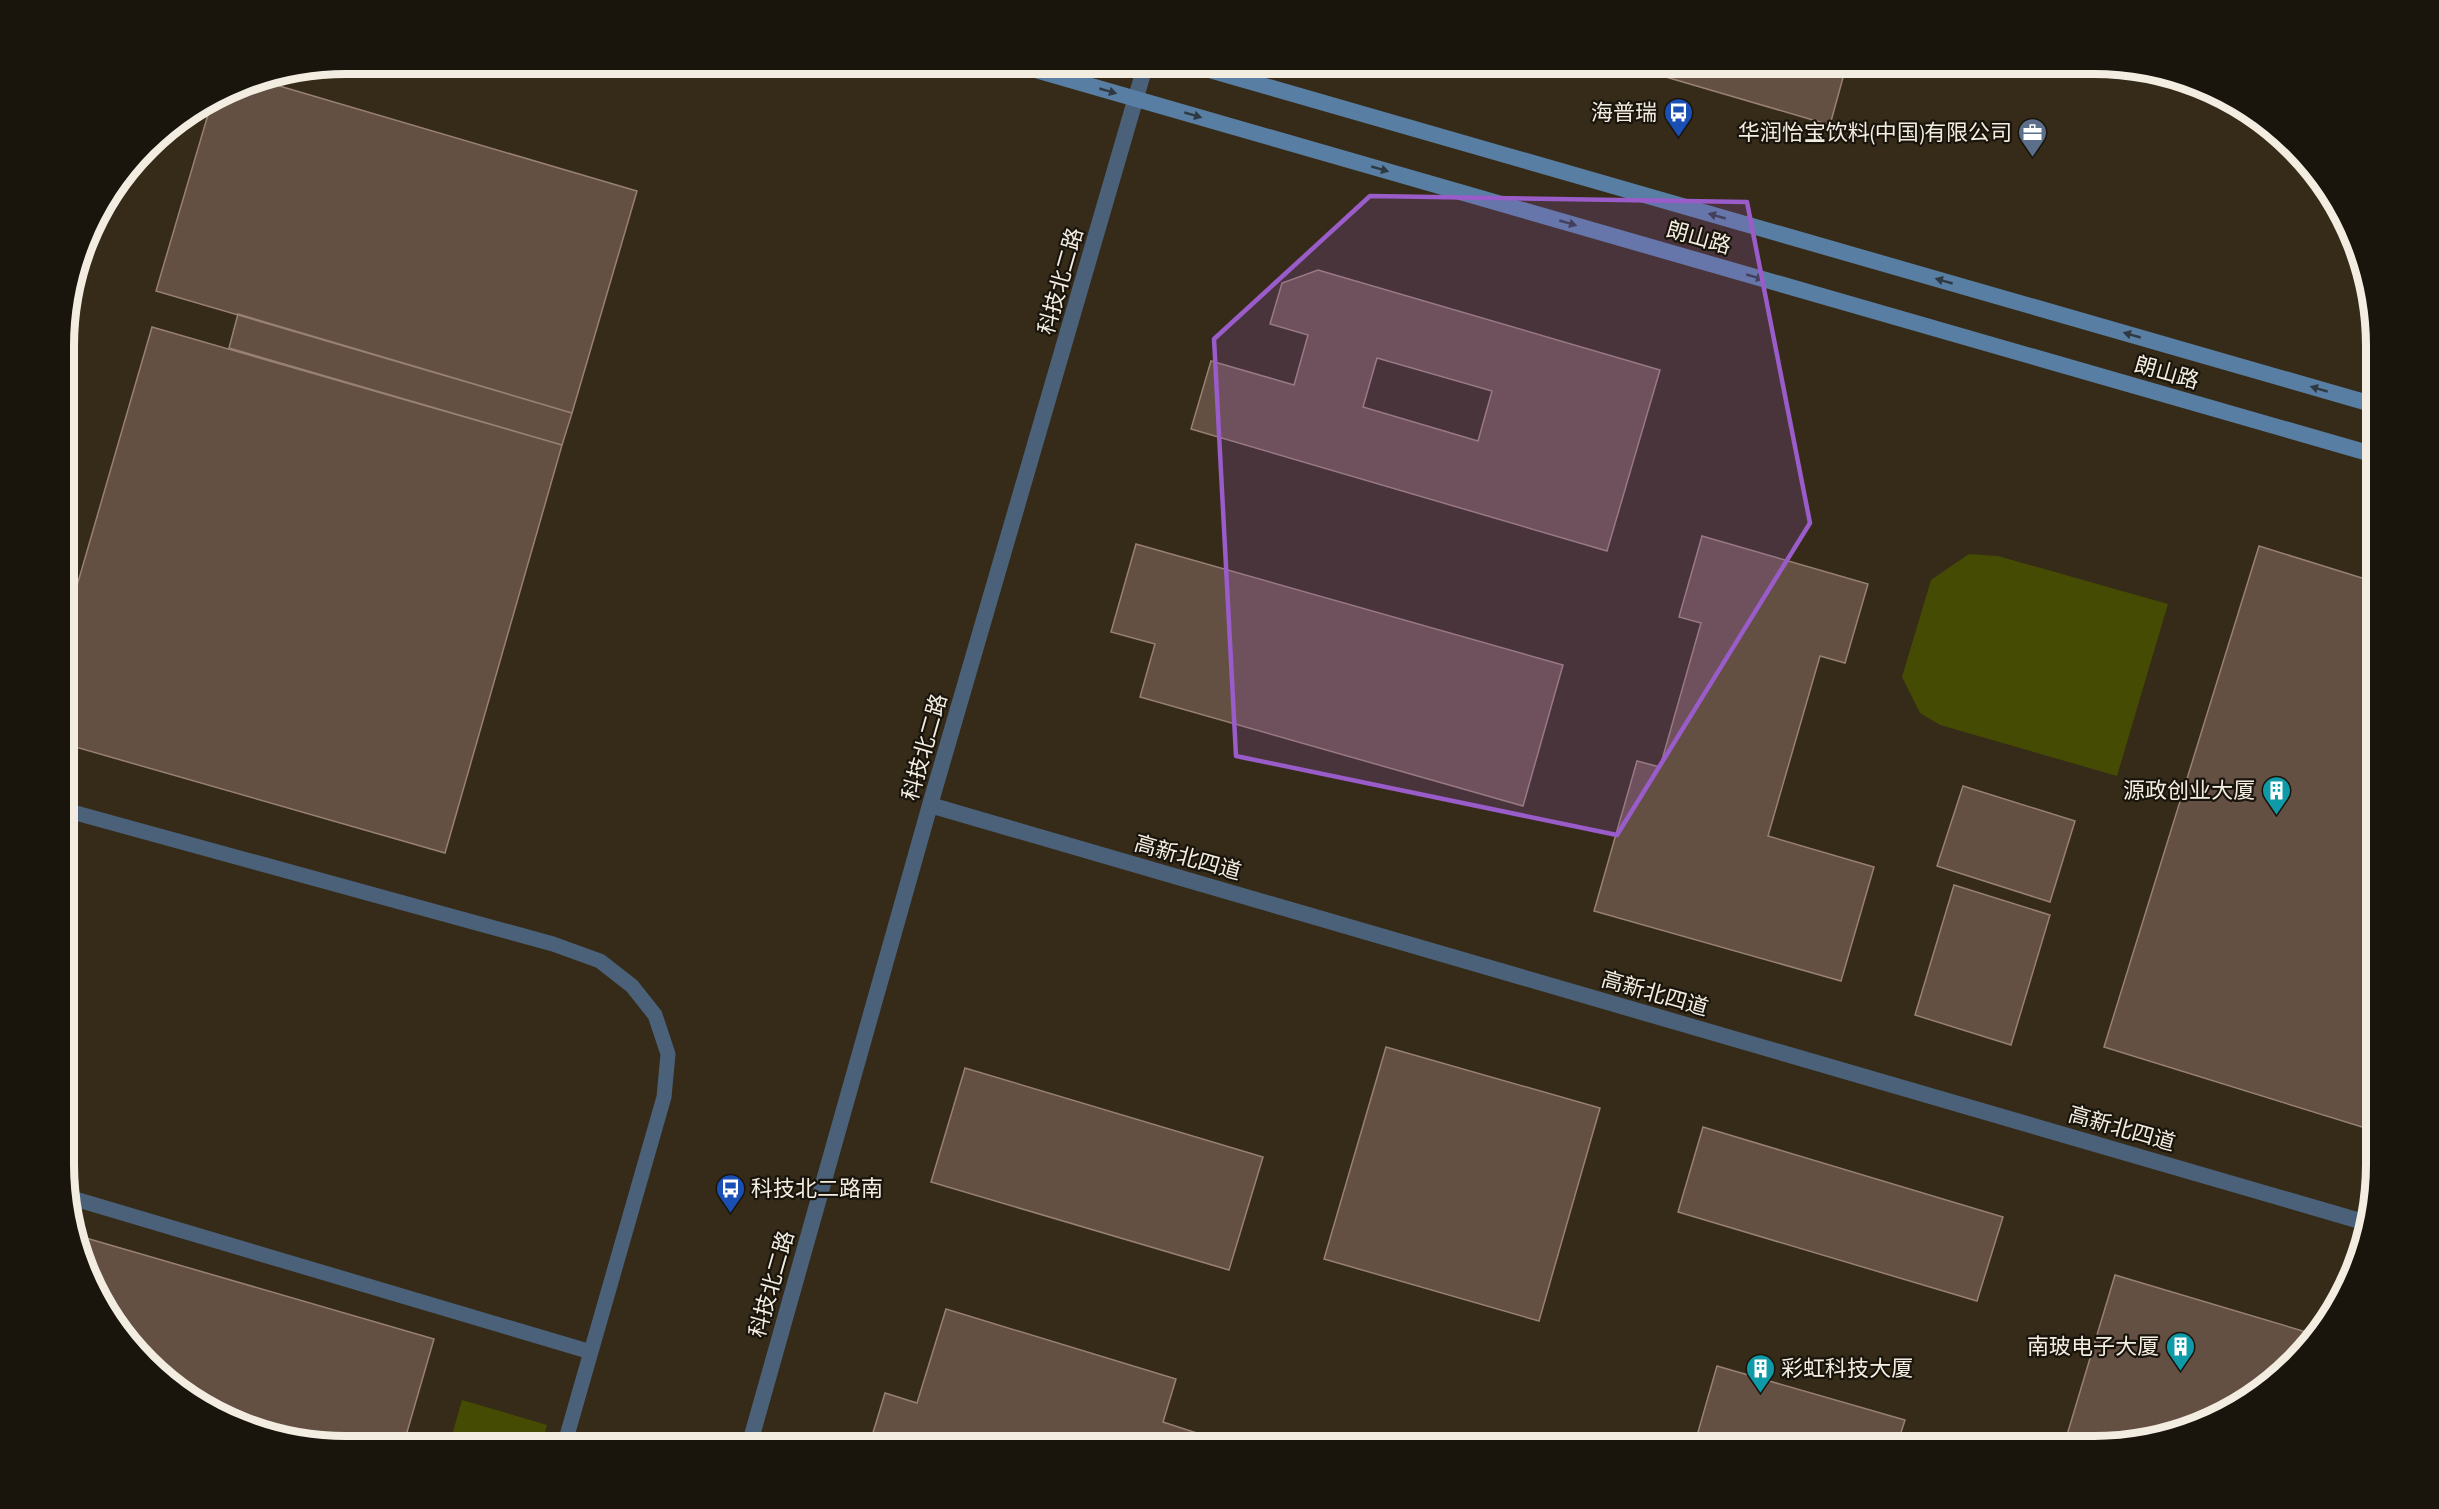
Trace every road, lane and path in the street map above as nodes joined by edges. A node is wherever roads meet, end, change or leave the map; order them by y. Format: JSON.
{"nodes":[{"id":1,"x":1049,"y":74,"type":"edge"},
{"id":2,"x":1143,"y":74,"type":"edge"},
{"id":3,"x":1223,"y":74,"type":"edge"},
{"id":4,"x":1136,"y":99,"type":"junction"},
{"id":5,"x":2366,"y":402,"type":"edge"},
{"id":6,"x":2366,"y":452,"type":"edge"},
{"id":7,"x":930,"y":805,"type":"junction"},
{"id":8,"x":74,"y":812,"type":"edge"},
{"id":9,"x":76,"y":1199,"type":"edge"},
{"id":10,"x":2359,"y":1221,"type":"edge"},
{"id":11,"x":591,"y":1352,"type":"junction"},
{"id":12,"x":567,"y":1436,"type":"edge"},
{"id":13,"x":752,"y":1436,"type":"edge"}],
"edges":[{"from":1,"to":4,"type":"main road","name":"朗山路","one_way":true},
{"from":2,"to":4,"type":"street","name":"科技北二路"},
{"from":5,"to":3,"type":"main road","name":"朗山路","one_way":true},
{"from":4,"to":6,"type":"main road","name":"朗山路","one_way":true},
{"from":4,"to":7,"type":"street","name":"科技北二路"},
{"from":7,"to":10,"type":"street","name":"高新北四道"},
{"from":7,"to":13,"type":"street","name":"科技北二路"},
{"from":8,"to":11,"type":"lane"},
{"from":9,"to":11,"type":"lane"},
{"from":11,"to":12,"type":"lane"}]}
